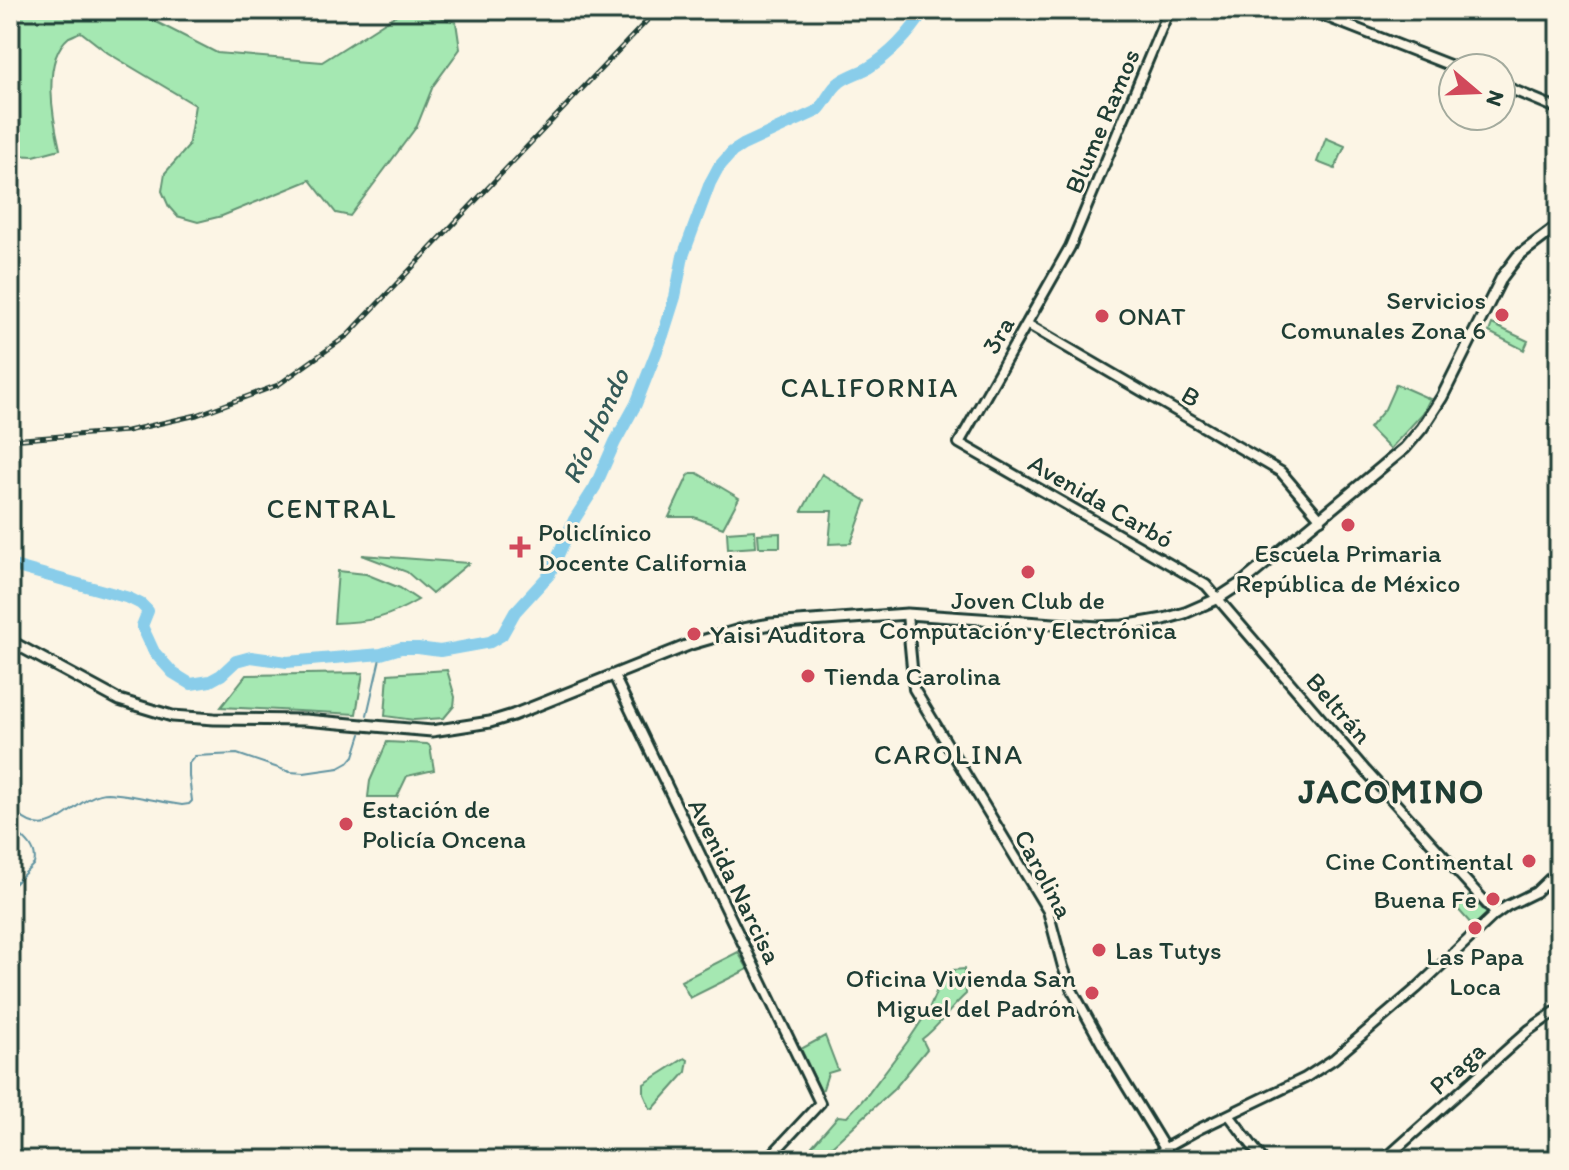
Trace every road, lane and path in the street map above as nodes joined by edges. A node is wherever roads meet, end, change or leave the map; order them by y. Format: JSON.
{"nodes":[{"id":1,"x":1169,"y":10,"type":"edge"},
{"id":2,"x":1309,"y":10,"type":"edge"},
{"id":3,"x":1437,"y":60,"type":"edge"},
{"id":4,"x":1517,"y":92,"type":"edge"},
{"id":5,"x":1559,"y":109,"type":"edge"},
{"id":6,"x":1559,"y":225,"type":"edge"},
{"id":7,"x":1070,"y":247,"type":"joint"},
{"id":8,"x":1027,"y":324,"type":"junction"},
{"id":9,"x":959,"y":443,"type":"joint"},
{"id":10,"x":1321,"y":519,"type":"junction"},
{"id":11,"x":1217,"y":599,"type":"junction"},
{"id":12,"x":907,"y":614,"type":"junction"},
{"id":13,"x":10,"y":641,"type":"edge"},
{"id":14,"x":614,"y":676,"type":"junction"},
{"id":15,"x":1559,"y":870,"type":"edge"},
{"id":16,"x":1496,"y":914,"type":"junction"},
{"id":17,"x":1559,"y":1009,"type":"edge"},
{"id":18,"x":1229,"y":1115,"type":"junction"},
{"id":19,"x":1165,"y":1149,"type":"junction"},
{"id":20,"x":767,"y":1160,"type":"edge"},
{"id":21,"x":1150,"y":1160,"type":"edge"},
{"id":22,"x":1263,"y":1160,"type":"edge"},
{"id":23,"x":1384,"y":1160,"type":"edge"}],
"edges":[{"from":1,"to":7,"type":"street","name":"Blume Ramos"},
{"from":2,"to":3,"type":"street"},
{"from":4,"to":5,"type":"street"},
{"from":6,"to":10,"type":"main road"},
{"from":7,"to":8,"type":"street","name":"3ra"},
{"from":8,"to":9,"type":"street","name":"3ra"},
{"from":8,"to":10,"type":"street","name":"B"},
{"from":9,"to":11,"type":"street","name":"Avenida Carbó"},
{"from":10,"to":11,"type":"main road"},
{"from":11,"to":12,"type":"main road"},
{"from":11,"to":16,"type":"street","name":"Beltrán"},
{"from":12,"to":14,"type":"main road"},
{"from":12,"to":19,"type":"street","name":"Carolina"},
{"from":13,"to":14,"type":"main road"},
{"from":14,"to":20,"type":"street","name":"Avenida Narcisa"},
{"from":15,"to":16,"type":"street"},
{"from":16,"to":18,"type":"street"},
{"from":17,"to":23,"type":"street","name":"Praga"},
{"from":18,"to":19,"type":"street"},
{"from":18,"to":22,"type":"street"},
{"from":19,"to":21,"type":"street"}]}
